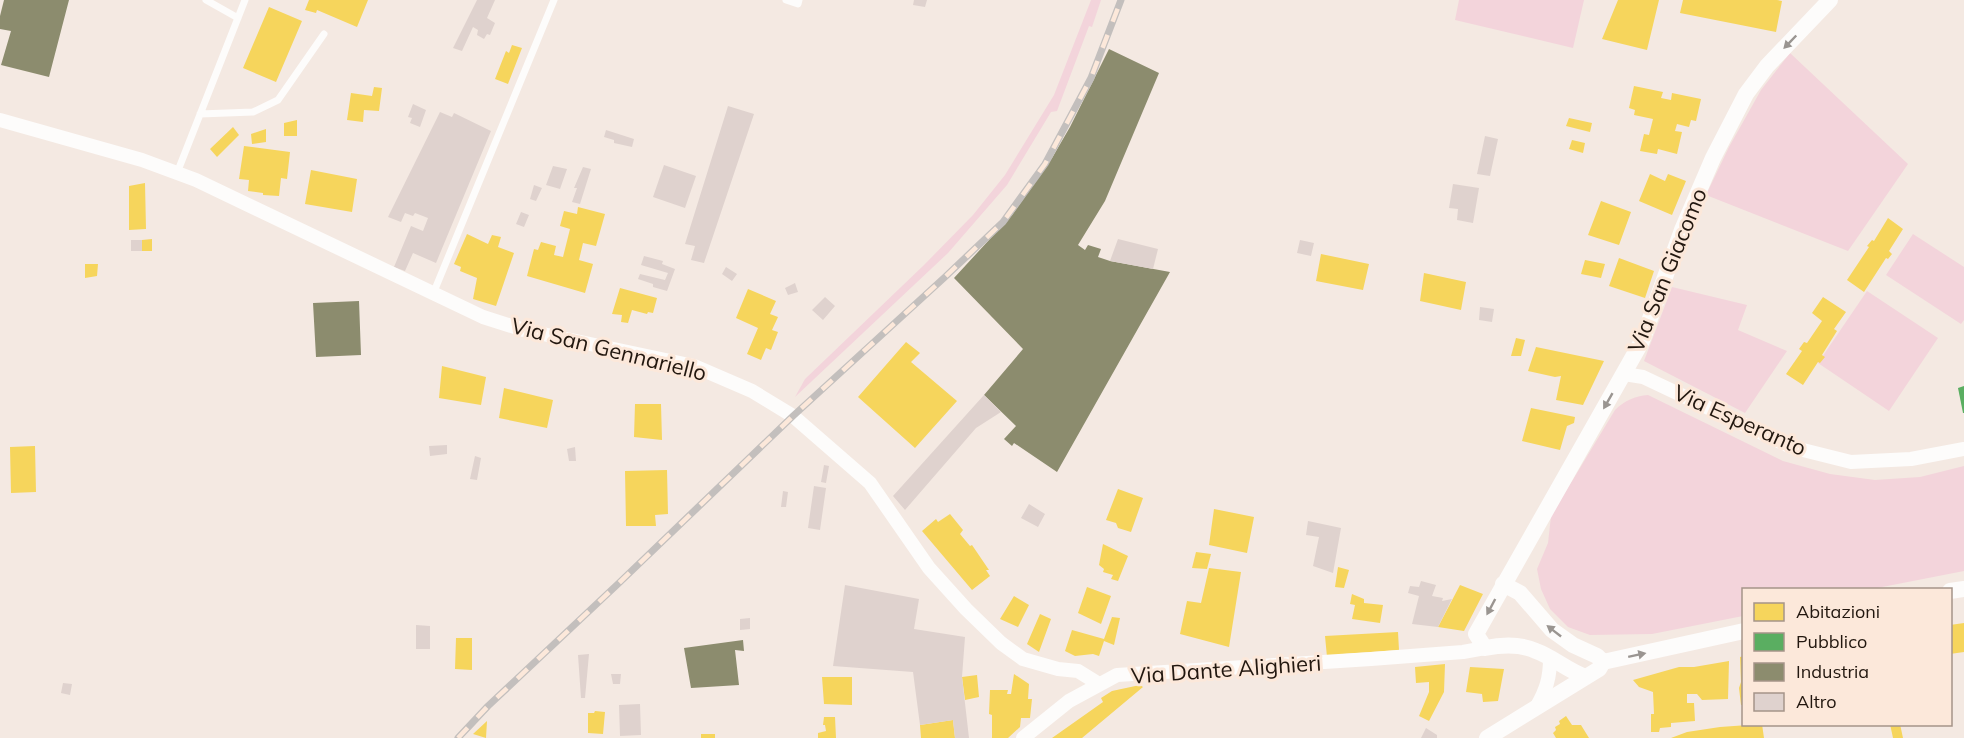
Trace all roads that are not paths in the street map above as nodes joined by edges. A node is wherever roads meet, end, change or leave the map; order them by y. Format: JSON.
{"nodes":[{"id":1,"x":206,"y":0,"type":"edge"},
{"id":2,"x":245,"y":0,"type":"edge"},
{"id":3,"x":554,"y":0,"type":"edge"},
{"id":4,"x":786,"y":0,"type":"edge"},
{"id":5,"x":799,"y":0,"type":"edge"},
{"id":6,"x":1830,"y":0,"type":"edge"},
{"id":7,"x":238,"y":18,"type":"junction"},
{"id":8,"x":324,"y":34,"type":"dead end"},
{"id":9,"x":200,"y":114,"type":"junction"},
{"id":10,"x":0,"y":120,"type":"edge"},
{"id":11,"x":177,"y":173,"type":"junction"},
{"id":12,"x":434,"y":294,"type":"junction"},
{"id":13,"x":1624,"y":374,"type":"junction"},
{"id":14,"x":1964,"y":449,"type":"edge"},
{"id":15,"x":1503,"y":584,"type":"junction"},
{"id":16,"x":1742,"y":631,"type":"edge"},
{"id":17,"x":1481,"y":641,"type":"junction"},
{"id":18,"x":1550,"y":659,"type":"junction"},
{"id":19,"x":1603,"y":662,"type":"junction"},
{"id":20,"x":1586,"y":677,"type":"junction"},
{"id":21,"x":1099,"y":684,"type":"junction"},
{"id":22,"x":1537,"y":706,"type":"junction"},
{"id":23,"x":1023,"y":738,"type":"edge"},
{"id":24,"x":1487,"y":738,"type":"edge"}],
"edges":[{"from":1,"to":7,"type":"lane"},
{"from":2,"to":7,"type":"lane"},
{"from":3,"to":12,"type":"lane"},
{"from":4,"to":5,"type":"lane"},
{"from":6,"to":13,"type":"street","name":"Via San Giacomo","one_way":true},
{"from":7,"to":9,"type":"lane"},
{"from":8,"to":9,"type":"lane"},
{"from":9,"to":11,"type":"lane"},
{"from":10,"to":11,"type":"street","name":"Via San Gennariello"},
{"from":11,"to":12,"type":"street","name":"Via San Gennariello"},
{"from":12,"to":21,"type":"street","name":"Via San Gennariello"},
{"from":13,"to":14,"type":"street","name":"Via Esperanto"},
{"from":13,"to":15,"type":"street","name":"Via San Giacomo","one_way":true},
{"from":15,"to":17,"type":"street","name":"Via San Giacomo","one_way":true},
{"from":19,"to":15,"type":"street","one_way":true},
{"from":19,"to":16,"type":"street","one_way":true},
{"from":17,"to":18,"type":"street"},
{"from":17,"to":21,"type":"street","name":"Via Dante Alighieri"},
{"from":18,"to":20,"type":"street"},
{"from":18,"to":22,"type":"street"},
{"from":19,"to":20,"type":"street"},
{"from":20,"to":22,"type":"street"},
{"from":21,"to":23,"type":"street","name":"Via Dante Alighieri"},
{"from":22,"to":24,"type":"street"}]}
